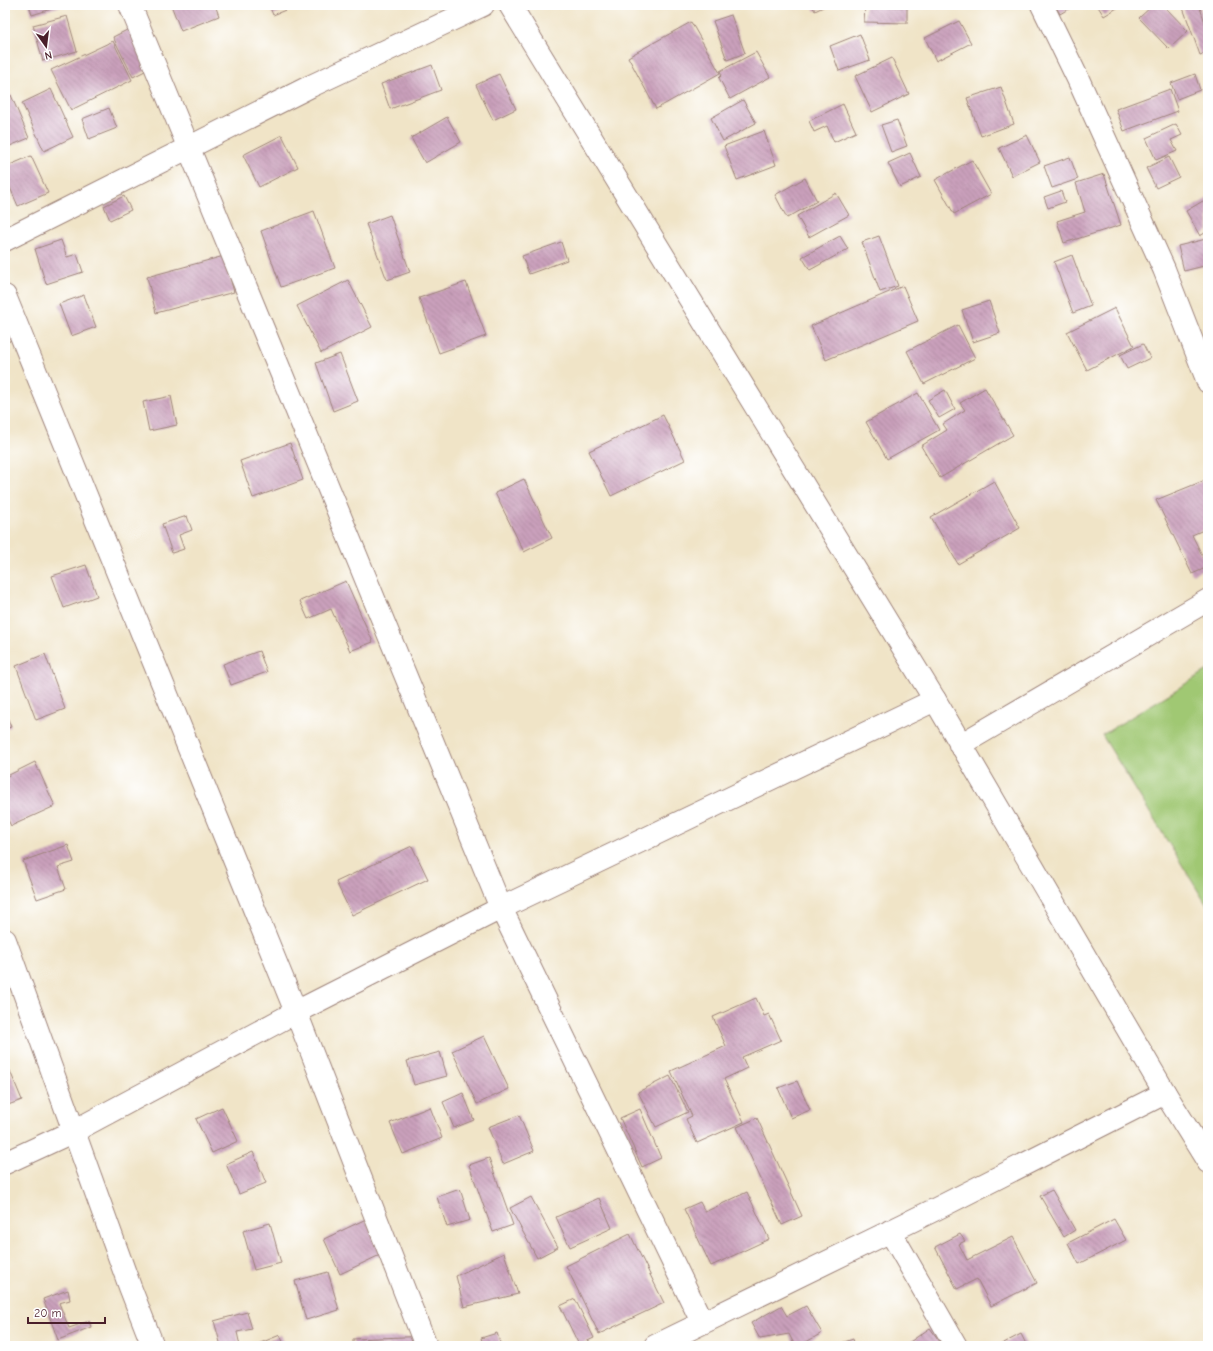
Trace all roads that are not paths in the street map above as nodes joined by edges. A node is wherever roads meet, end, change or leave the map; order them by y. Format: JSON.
{"nodes":[{"id":1,"x":130,"y":5,"type":"edge"},
{"id":2,"x":483,"y":5,"type":"edge"},
{"id":3,"x":510,"y":5,"type":"edge"},
{"id":4,"x":1042,"y":5,"type":"edge"},
{"id":5,"x":190,"y":148,"type":"junction"},
{"id":6,"x":5,"y":240,"type":"edge"},
{"id":7,"x":5,"y":296,"type":"edge"},
{"id":8,"x":1208,"y":382,"type":"edge"},
{"id":9,"x":1208,"y":600,"type":"edge"},
{"id":10,"x":935,"y":700,"type":"junction"},
{"id":11,"x":960,"y":745,"type":"junction"},
{"id":12,"x":501,"y":908,"type":"junction"},
{"id":13,"x":5,"y":940,"type":"edge"},
{"id":14,"x":296,"y":1012,"type":"junction"},
{"id":15,"x":1165,"y":1093,"type":"junction"},
{"id":16,"x":74,"y":1132,"type":"junction"},
{"id":17,"x":1208,"y":1162,"type":"edge"},
{"id":18,"x":5,"y":1163,"type":"edge"},
{"id":19,"x":890,"y":1231,"type":"junction"},
{"id":20,"x":702,"y":1322,"type":"junction"},
{"id":21,"x":669,"y":1343,"type":"edge"},
{"id":22,"x":154,"y":1346,"type":"edge"},
{"id":23,"x":426,"y":1346,"type":"edge"},
{"id":24,"x":956,"y":1346,"type":"edge"}],
"edges":[{"from":1,"to":5,"type":"street"},
{"from":2,"to":5,"type":"street"},
{"from":3,"to":10,"type":"street"},
{"from":4,"to":8,"type":"street"},
{"from":5,"to":6,"type":"street"},
{"from":5,"to":12,"type":"street"},
{"from":7,"to":14,"type":"street"},
{"from":9,"to":11,"type":"street"},
{"from":10,"to":11,"type":"street"},
{"from":10,"to":12,"type":"street"},
{"from":11,"to":15,"type":"street"},
{"from":12,"to":14,"type":"street"},
{"from":12,"to":20,"type":"street"},
{"from":13,"to":16,"type":"street"},
{"from":14,"to":16,"type":"street"},
{"from":14,"to":23,"type":"street"},
{"from":15,"to":17,"type":"street"},
{"from":15,"to":19,"type":"street"},
{"from":16,"to":18,"type":"street"},
{"from":16,"to":22,"type":"street"},
{"from":19,"to":20,"type":"street"},
{"from":19,"to":24,"type":"street"},
{"from":20,"to":21,"type":"street"}]}
